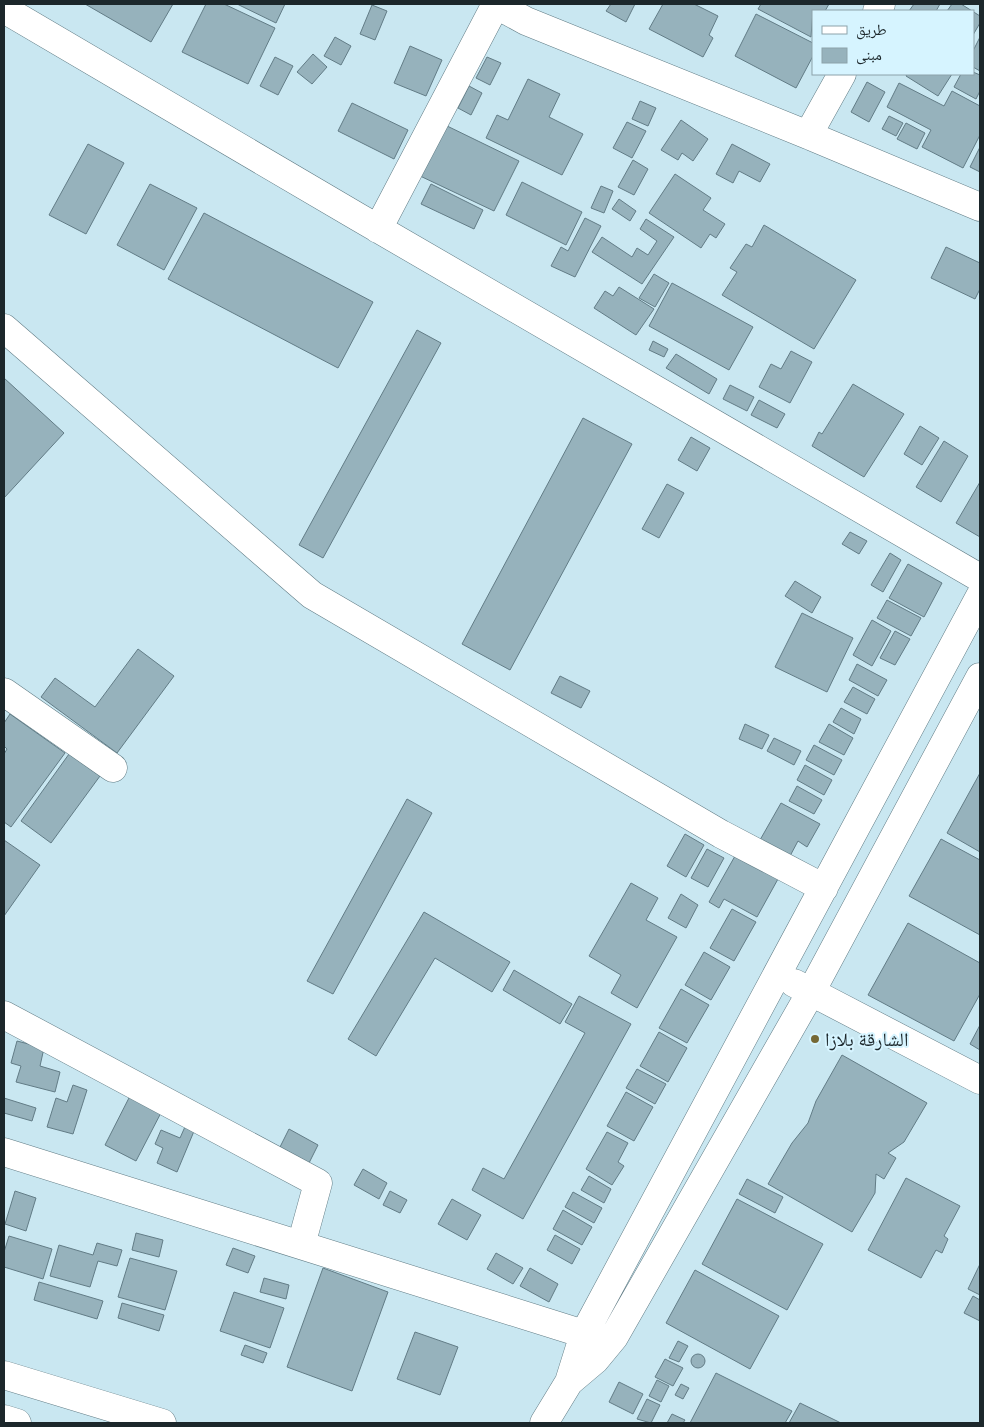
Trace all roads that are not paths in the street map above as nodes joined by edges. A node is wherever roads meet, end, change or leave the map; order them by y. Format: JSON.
{"nodes":[{"id":1,"x":495,"y":4,"type":"edge"},
{"id":2,"x":4,"y":9,"type":"edge"},
{"id":3,"x":841,"y":75,"type":"edge"},
{"id":4,"x":808,"y":135,"type":"junction"},
{"id":5,"x":980,"y":207,"type":"edge"},
{"id":6,"x":378,"y":229,"type":"junction"},
{"id":7,"x":4,"y":328,"type":"edge"},
{"id":8,"x":980,"y":578,"type":"edge"},
{"id":9,"x":980,"y":596,"type":"edge"},
{"id":10,"x":980,"y":677,"type":"edge"},
{"id":11,"x":4,"y":692,"type":"edge"},
{"id":12,"x":112,"y":768,"type":"dead end"},
{"id":13,"x":824,"y":888,"type":"junction"},
{"id":14,"x":777,"y":974,"type":"junction"},
{"id":15,"x":810,"y":992,"type":"junction"},
{"id":16,"x":4,"y":1015,"type":"edge"},
{"id":17,"x":980,"y":1080,"type":"edge"},
{"id":18,"x":4,"y":1152,"type":"edge"},
{"id":19,"x":301,"y":1245,"type":"junction"},
{"id":20,"x":584,"y":1334,"type":"junction"},
{"id":21,"x":4,"y":1375,"type":"edge"},
{"id":22,"x":569,"y":1382,"type":"junction"},
{"id":23,"x":4,"y":1419,"type":"edge"},
{"id":24,"x":17,"y":1423,"type":"edge"},
{"id":25,"x":162,"y":1423,"type":"edge"},
{"id":26,"x":544,"y":1423,"type":"edge"}],
"edges":[{"from":1,"to":4,"type":"street"},
{"from":1,"to":6,"type":"street"},
{"from":2,"to":6,"type":"street"},
{"from":3,"to":4,"type":"street"},
{"from":4,"to":5,"type":"street"},
{"from":6,"to":8,"type":"street"},
{"from":7,"to":13,"type":"street"},
{"from":9,"to":13,"type":"street"},
{"from":10,"to":15,"type":"street"},
{"from":11,"to":12,"type":"street"},
{"from":13,"to":14,"type":"street"},
{"from":14,"to":15,"type":"street"},
{"from":14,"to":20,"type":"street"},
{"from":15,"to":17,"type":"street"},
{"from":15,"to":22,"type":"street"},
{"from":16,"to":19,"type":"street"},
{"from":18,"to":19,"type":"street"},
{"from":19,"to":20,"type":"street"},
{"from":20,"to":22,"type":"street"},
{"from":21,"to":25,"type":"street"},
{"from":22,"to":26,"type":"street"},
{"from":23,"to":24,"type":"street"}]}
